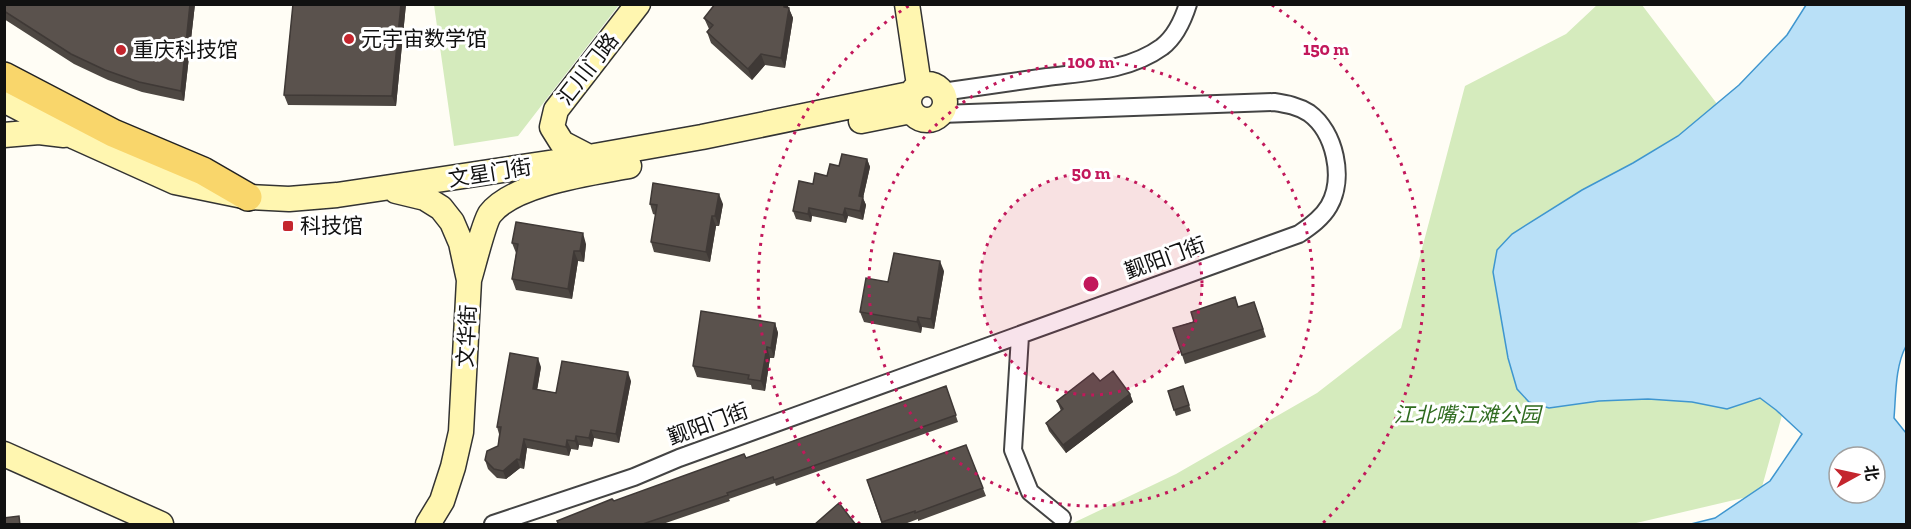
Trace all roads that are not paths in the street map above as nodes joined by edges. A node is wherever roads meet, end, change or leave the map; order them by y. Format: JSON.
{"nodes":[{"id":1,"x":638,"y":4,"type":"edge"},
{"id":2,"x":907,"y":4,"type":"edge"},
{"id":3,"x":921,"y":4,"type":"edge"},
{"id":4,"x":1188,"y":4,"type":"edge"},
{"id":5,"x":1088,"y":72,"type":"junction"},
{"id":6,"x":4,"y":76,"type":"edge"},
{"id":7,"x":926,"y":97,"type":"junction"},
{"id":8,"x":4,"y":100,"type":"edge"},
{"id":9,"x":1039,"y":109,"type":"junction"},
{"id":10,"x":4,"y":135,"type":"edge"},
{"id":11,"x":75,"y":137,"type":"junction"},
{"id":12,"x":589,"y":156,"type":"junction"},
{"id":13,"x":384,"y":188,"type":"junction"},
{"id":14,"x":249,"y":197,"type":"junction"},
{"id":15,"x":469,"y":280,"type":"junction"},
{"id":16,"x":1020,"y":336,"type":"junction"},
{"id":17,"x":4,"y":454,"type":"edge"},
{"id":18,"x":1062,"y":518,"type":"dead end"},
{"id":19,"x":161,"y":525,"type":"edge"},
{"id":20,"x":428,"y":525,"type":"edge"},
{"id":21,"x":493,"y":525,"type":"edge"}],
"edges":[{"from":1,"to":12,"type":"street","name":"汇川门路"},
{"from":2,"to":7,"type":"street"},
{"from":3,"to":7,"type":"street"},
{"from":4,"to":5,"type":"street"},
{"from":5,"to":7,"type":"street"},
{"from":5,"to":9,"type":"street"},
{"from":6,"to":14,"type":"main road"},
{"from":7,"to":9,"type":"street","name":"觐阳门街"},
{"from":7,"to":12,"type":"street","name":"文星门街"},
{"from":7,"to":15,"type":"street","name":"文星门街"},
{"from":8,"to":11,"type":"street"},
{"from":9,"to":16,"type":"street","name":"觐阳门街"},
{"from":10,"to":11,"type":"street"},
{"from":11,"to":14,"type":"street","name":"文星门街"},
{"from":12,"to":13,"type":"street","name":"文星门街"},
{"from":13,"to":14,"type":"street","name":"文星门街"},
{"from":13,"to":15,"type":"street","name":"文华街"},
{"from":15,"to":20,"type":"street","name":"文华街"},
{"from":16,"to":18,"type":"street"},
{"from":16,"to":21,"type":"street","name":"觐阳门街"},
{"from":17,"to":19,"type":"street"}]}
